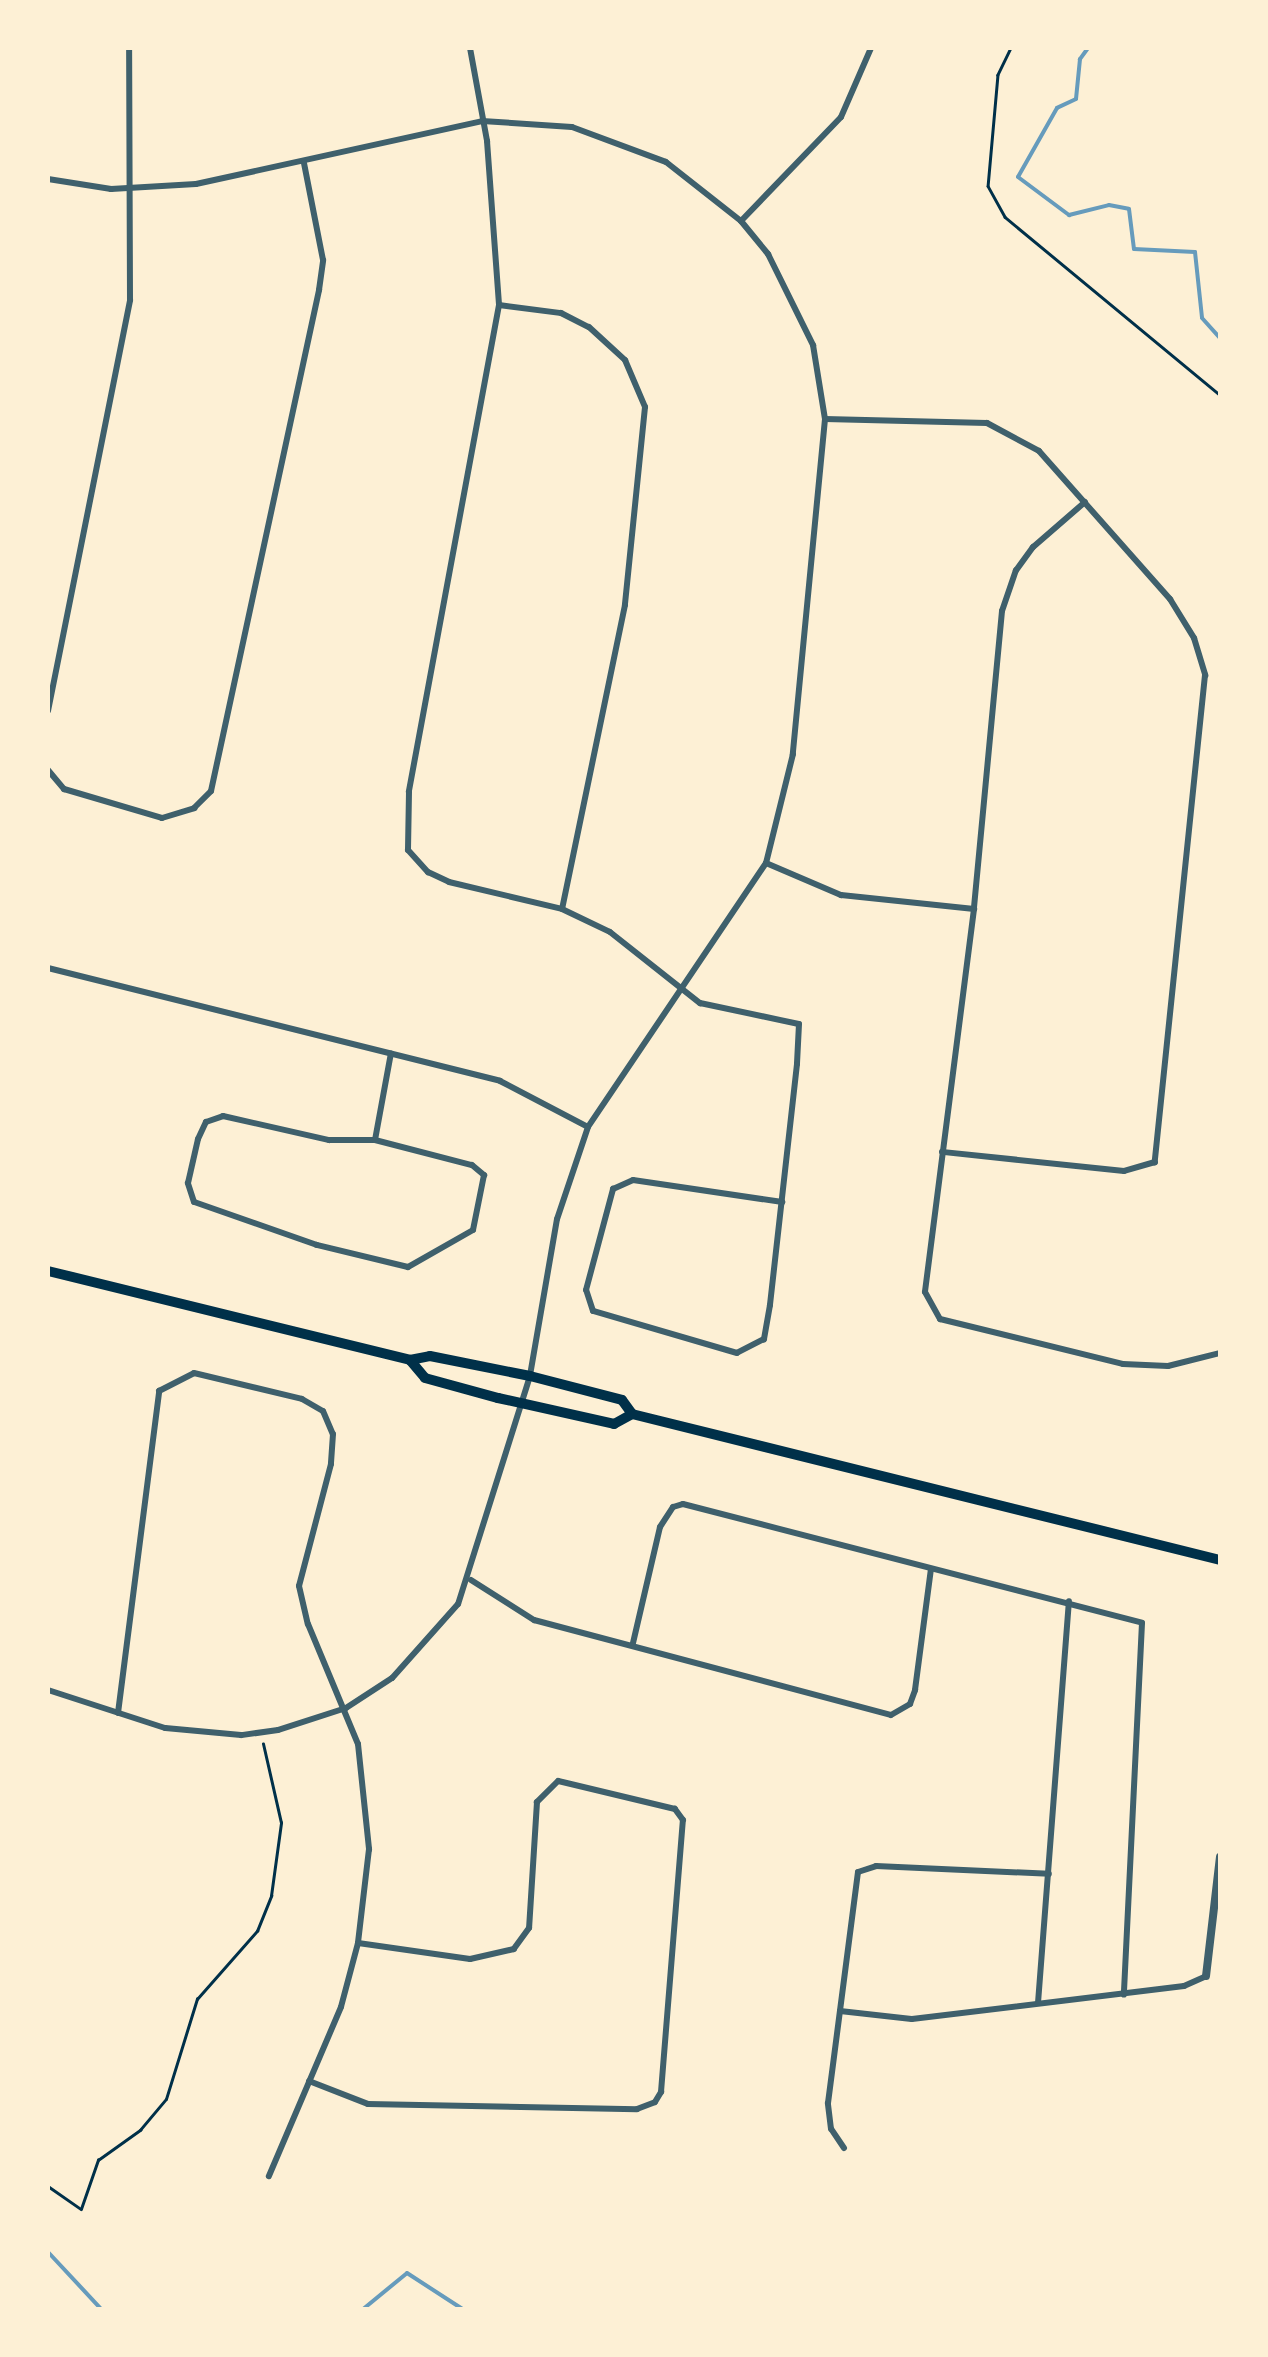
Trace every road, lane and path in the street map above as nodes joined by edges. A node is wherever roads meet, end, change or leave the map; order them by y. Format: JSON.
{"nodes":[{"id":1,"x":130,"y":48,"type":"edge"},
{"id":2,"x":470,"y":48,"type":"edge"},
{"id":3,"x":871,"y":48,"type":"edge"},
{"id":4,"x":1011,"y":48,"type":"edge"},
{"id":5,"x":482,"y":121,"type":"junction"},
{"id":6,"x":304,"y":164,"type":"junction"},
{"id":7,"x":48,"y":179,"type":"edge"},
{"id":8,"x":131,"y":190,"type":"junction"},
{"id":9,"x":742,"y":221,"type":"junction"},
{"id":10,"x":498,"y":305,"type":"junction"},
{"id":11,"x":1220,"y":395,"type":"edge"},
{"id":12,"x":825,"y":419,"type":"junction"},
{"id":13,"x":1085,"y":502,"type":"junction"},
{"id":14,"x":48,"y":712,"type":"edge"},
{"id":15,"x":48,"y":770,"type":"edge"},
{"id":16,"x":766,"y":863,"type":"junction"},
{"id":17,"x":562,"y":909,"type":"junction"},
{"id":18,"x":974,"y":909,"type":"junction"},
{"id":19,"x":48,"y":968,"type":"edge"},
{"id":20,"x":680,"y":988,"type":"junction"},
{"id":21,"x":391,"y":1053,"type":"junction"},
{"id":22,"x":588,"y":1127,"type":"junction"},
{"id":23,"x":375,"y":1140,"type":"junction"},
{"id":24,"x":942,"y":1152,"type":"junction"},
{"id":25,"x":782,"y":1202,"type":"junction"},
{"id":26,"x":48,"y":1271,"type":"edge"},
{"id":27,"x":1220,"y":1353,"type":"edge"},
{"id":28,"x":410,"y":1360,"type":"junction"},
{"id":29,"x":530,"y":1376,"type":"junction"},
{"id":30,"x":519,"y":1402,"type":"junction"},
{"id":31,"x":632,"y":1414,"type":"junction"},
{"id":32,"x":1220,"y":1560,"type":"edge"},
{"id":33,"x":931,"y":1568,"type":"junction"},
{"id":34,"x":471,"y":1580,"type":"junction"},
{"id":35,"x":1068,"y":1601,"type":"junction"},
{"id":36,"x":633,"y":1642,"type":"junction"},
{"id":37,"x":48,"y":1690,"type":"edge"},
{"id":38,"x":346,"y":1708,"type":"junction"},
{"id":39,"x":118,"y":1712,"type":"junction"},
{"id":40,"x":261,"y":1732,"type":"junction"},
{"id":41,"x":1220,"y":1857,"type":"edge"},
{"id":42,"x":1049,"y":1874,"type":"junction"},
{"id":43,"x":358,"y":1943,"type":"junction"},
{"id":44,"x":1206,"y":1976,"type":"joint"},
{"id":45,"x":1124,"y":1994,"type":"junction"},
{"id":46,"x":1038,"y":2004,"type":"junction"},
{"id":47,"x":840,"y":2011,"type":"junction"},
{"id":48,"x":309,"y":2081,"type":"junction"},
{"id":49,"x":844,"y":2148,"type":"dead end"},
{"id":50,"x":269,"y":2176,"type":"dead end"},
{"id":51,"x":48,"y":2186,"type":"edge"}],
"edges":[{"from":1,"to":8,"type":"street"},
{"from":2,"to":5,"type":"street"},
{"from":3,"to":9,"type":"street"},
{"from":4,"to":11,"type":"path"},
{"from":5,"to":6,"type":"street"},
{"from":5,"to":9,"type":"street"},
{"from":5,"to":10,"type":"street"},
{"from":6,"to":8,"type":"street"},
{"from":6,"to":15,"type":"street"},
{"from":7,"to":8,"type":"street"},
{"from":8,"to":14,"type":"street"},
{"from":9,"to":12,"type":"street"},
{"from":10,"to":17,"type":"street"},
{"from":10,"to":17,"type":"street"},
{"from":12,"to":13,"type":"street"},
{"from":12,"to":16,"type":"street"},
{"from":13,"to":18,"type":"street"},
{"from":13,"to":24,"type":"street"},
{"from":16,"to":18,"type":"street"},
{"from":16,"to":20,"type":"street"},
{"from":17,"to":20,"type":"street"},
{"from":18,"to":24,"type":"street"},
{"from":19,"to":21,"type":"street"},
{"from":20,"to":22,"type":"street"},
{"from":20,"to":25,"type":"street"},
{"from":21,"to":22,"type":"street"},
{"from":21,"to":23,"type":"street"},
{"from":22,"to":29,"type":"street"},
{"from":23,"to":23,"type":"street"},
{"from":24,"to":27,"type":"street"},
{"from":25,"to":25,"type":"street"},
{"from":26,"to":28,"type":"main road"},
{"from":28,"to":29,"type":"main road"},
{"from":28,"to":30,"type":"main road"},
{"from":29,"to":30,"type":"street"},
{"from":29,"to":31,"type":"main road"},
{"from":30,"to":31,"type":"main road"},
{"from":30,"to":34,"type":"street"},
{"from":31,"to":32,"type":"main road"},
{"from":33,"to":35,"type":"street"},
{"from":33,"to":36,"type":"street"},
{"from":33,"to":36,"type":"street"},
{"from":34,"to":36,"type":"street"},
{"from":34,"to":38,"type":"street"},
{"from":35,"to":42,"type":"street"},
{"from":35,"to":45,"type":"street"},
{"from":37,"to":39,"type":"street"},
{"from":38,"to":39,"type":"street"},
{"from":38,"to":40,"type":"street"},
{"from":38,"to":43,"type":"street"},
{"from":39,"to":40,"type":"street"},
{"from":40,"to":51,"type":"path"},
{"from":41,"to":44,"type":"street"},
{"from":42,"to":46,"type":"street"},
{"from":42,"to":47,"type":"street"},
{"from":43,"to":48,"type":"street"},
{"from":43,"to":48,"type":"street"},
{"from":44,"to":45,"type":"street"},
{"from":45,"to":46,"type":"street"},
{"from":46,"to":47,"type":"street"},
{"from":47,"to":49,"type":"street"},
{"from":48,"to":50,"type":"street"}]}
